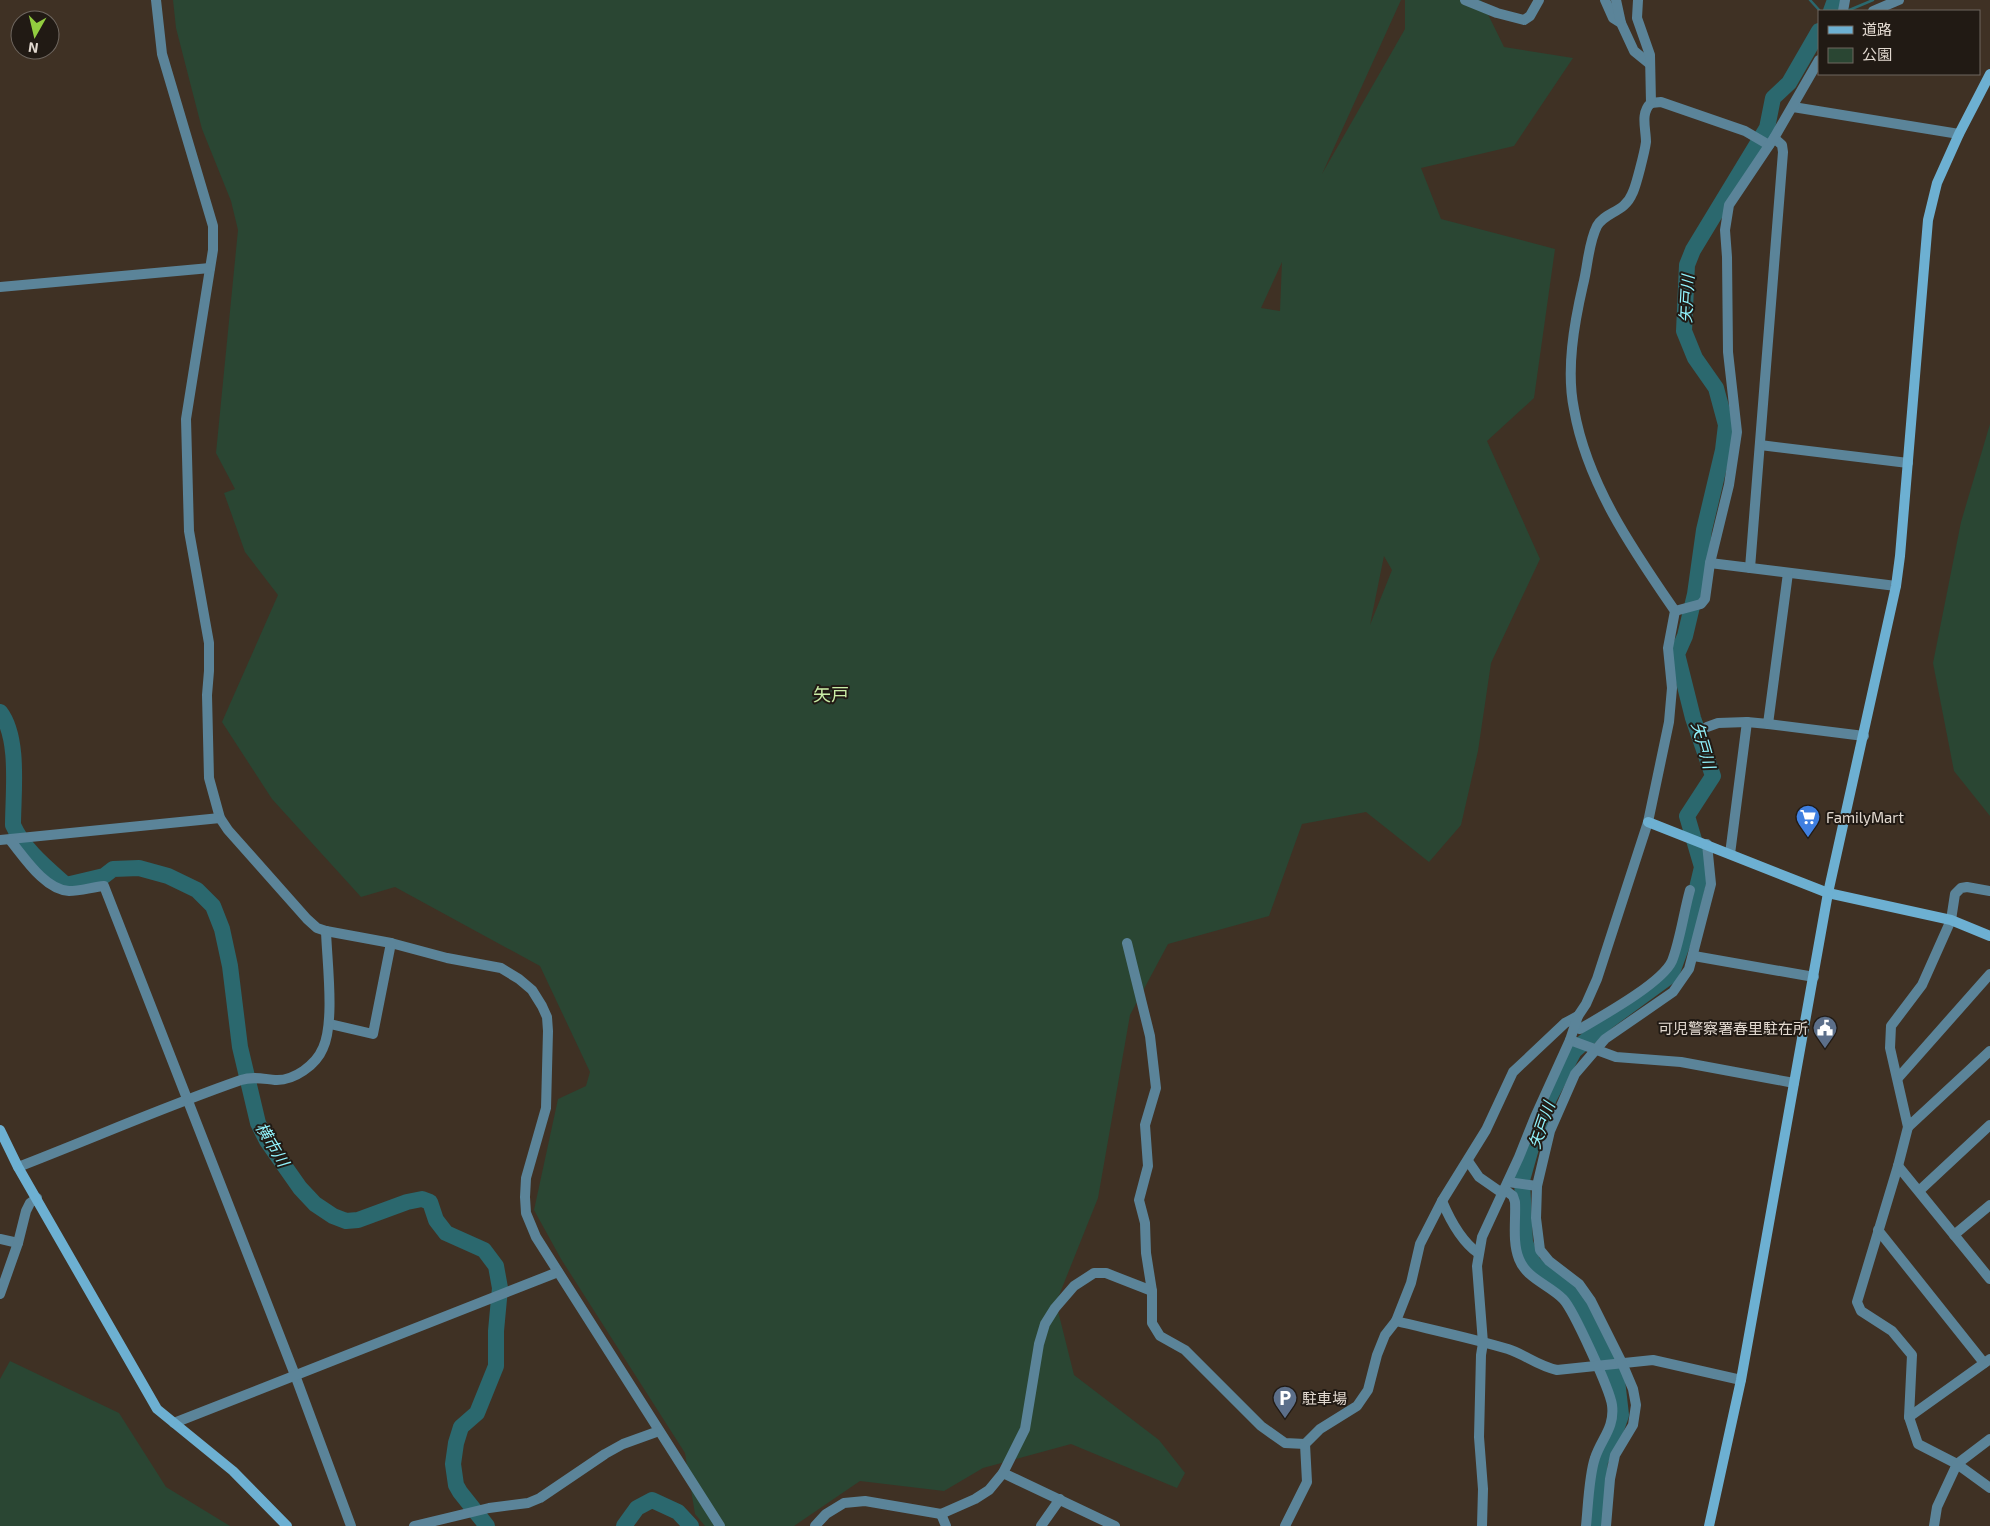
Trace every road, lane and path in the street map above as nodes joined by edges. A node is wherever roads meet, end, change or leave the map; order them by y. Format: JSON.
{"nodes":[{"id":1,"x":156,"y":0,"type":"edge"},
{"id":2,"x":1465,"y":0,"type":"edge"},
{"id":3,"x":1539,"y":0,"type":"edge"},
{"id":4,"x":1605,"y":0,"type":"edge"},
{"id":5,"x":1616,"y":0,"type":"edge"},
{"id":6,"x":1638,"y":0,"type":"edge"},
{"id":7,"x":1899,"y":0,"type":"edge"},
{"id":8,"x":1875,"y":10,"type":"edge"},
{"id":9,"x":1621,"y":23,"type":"junction"},
{"id":10,"x":1818,"y":62,"type":"edge"},
{"id":11,"x":1650,"y":64,"type":"junction"},
{"id":12,"x":1990,"y":74,"type":"edge"},
{"id":13,"x":1651,"y":103,"type":"junction"},
{"id":14,"x":1793,"y":107,"type":"junction"},
{"id":15,"x":1959,"y":134,"type":"junction"},
{"id":16,"x":1772,"y":142,"type":"junction"},
{"id":17,"x":210,"y":268,"type":"junction"},
{"id":18,"x":0,"y":287,"type":"edge"},
{"id":19,"x":1760,"y":445,"type":"junction"},
{"id":20,"x":1908,"y":463,"type":"junction"},
{"id":21,"x":1710,"y":563,"type":"junction"},
{"id":22,"x":1750,"y":568,"type":"junction"},
{"id":23,"x":1788,"y":573,"type":"junction"},
{"id":24,"x":1896,"y":586,"type":"junction"},
{"id":25,"x":1675,"y":611,"type":"junction"},
{"id":26,"x":1748,"y":722,"type":"junction"},
{"id":27,"x":1768,"y":724,"type":"junction"},
{"id":28,"x":1707,"y":727,"type":"dead end"},
{"id":29,"x":1864,"y":736,"type":"junction"},
{"id":30,"x":220,"y":818,"type":"junction"},
{"id":31,"x":1648,"y":822,"type":"junction"},
{"id":32,"x":7,"y":840,"type":"edge"},
{"id":33,"x":1707,"y":844,"type":"junction"},
{"id":34,"x":1730,"y":854,"type":"junction"},
{"id":35,"x":1690,"y":890,"type":"dead end"},
{"id":36,"x":1990,"y":891,"type":"edge"},
{"id":37,"x":1828,"y":893,"type":"junction"},
{"id":38,"x":1951,"y":920,"type":"junction"},
{"id":39,"x":326,"y":931,"type":"junction"},
{"id":40,"x":1990,"y":936,"type":"edge"},
{"id":41,"x":391,"y":943,"type":"junction"},
{"id":42,"x":1128,"y":943,"type":"dead end"},
{"id":43,"x":1694,"y":956,"type":"junction"},
{"id":44,"x":1990,"y":974,"type":"edge"},
{"id":45,"x":1814,"y":977,"type":"junction"},
{"id":46,"x":1578,"y":1016,"type":"junction"},
{"id":47,"x":330,"y":1024,"type":"junction"},
{"id":48,"x":1575,"y":1027,"type":"junction"},
{"id":49,"x":1570,"y":1040,"type":"junction"},
{"id":50,"x":1596,"y":1051,"type":"junction"},
{"id":51,"x":1990,"y":1051,"type":"edge"},
{"id":52,"x":1898,"y":1078,"type":"junction"},
{"id":53,"x":1794,"y":1082,"type":"junction"},
{"id":54,"x":189,"y":1100,"type":"junction"},
{"id":55,"x":1990,"y":1126,"type":"edge"},
{"id":56,"x":1908,"y":1127,"type":"junction"},
{"id":57,"x":0,"y":1130,"type":"edge"},
{"id":58,"x":1468,"y":1161,"type":"junction"},
{"id":59,"x":1898,"y":1166,"type":"junction"},
{"id":60,"x":18,"y":1167,"type":"junction"},
{"id":61,"x":1537,"y":1186,"type":"junction"},
{"id":62,"x":1505,"y":1188,"type":"junction"},
{"id":63,"x":1919,"y":1191,"type":"junction"},
{"id":64,"x":37,"y":1198,"type":"junction"},
{"id":65,"x":1442,"y":1201,"type":"junction"},
{"id":66,"x":1990,"y":1205,"type":"edge"},
{"id":67,"x":1878,"y":1230,"type":"junction"},
{"id":68,"x":1954,"y":1235,"type":"junction"},
{"id":69,"x":0,"y":1239,"type":"edge"},
{"id":70,"x":18,"y":1242,"type":"junction"},
{"id":71,"x":1478,"y":1253,"type":"junction"},
{"id":72,"x":558,"y":1272,"type":"junction"},
{"id":73,"x":1990,"y":1279,"type":"edge"},
{"id":74,"x":1152,"y":1291,"type":"junction"},
{"id":75,"x":0,"y":1294,"type":"edge"},
{"id":76,"x":1396,"y":1321,"type":"junction"},
{"id":77,"x":1483,"y":1343,"type":"junction"},
{"id":78,"x":1987,"y":1361,"type":"edge"},
{"id":79,"x":1622,"y":1363,"type":"junction"},
{"id":80,"x":1597,"y":1366,"type":"junction"},
{"id":81,"x":295,"y":1375,"type":"junction"},
{"id":82,"x":1741,"y":1380,"type":"junction"},
{"id":83,"x":1909,"y":1417,"type":"junction"},
{"id":84,"x":174,"y":1423,"type":"junction"},
{"id":85,"x":659,"y":1431,"type":"junction"},
{"id":86,"x":1990,"y":1439,"type":"edge"},
{"id":87,"x":1305,"y":1444,"type":"junction"},
{"id":88,"x":1958,"y":1464,"type":"junction"},
{"id":89,"x":1003,"y":1473,"type":"junction"},
{"id":90,"x":1990,"y":1488,"type":"edge"},
{"id":91,"x":1060,"y":1500,"type":"junction"},
{"id":92,"x":941,"y":1514,"type":"junction"},
{"id":93,"x":287,"y":1526,"type":"edge"},
{"id":94,"x":352,"y":1526,"type":"edge"},
{"id":95,"x":414,"y":1526,"type":"edge"},
{"id":96,"x":720,"y":1526,"type":"edge"},
{"id":97,"x":815,"y":1526,"type":"edge"},
{"id":98,"x":946,"y":1526,"type":"edge"},
{"id":99,"x":1042,"y":1526,"type":"edge"},
{"id":100,"x":1115,"y":1526,"type":"edge"},
{"id":101,"x":1285,"y":1526,"type":"edge"},
{"id":102,"x":1482,"y":1526,"type":"edge"},
{"id":103,"x":1586,"y":1526,"type":"edge"},
{"id":104,"x":1606,"y":1526,"type":"edge"},
{"id":105,"x":1709,"y":1526,"type":"edge"},
{"id":106,"x":1934,"y":1526,"type":"edge"}],
"edges":[{"from":1,"to":17,"type":"street"},
{"from":2,"to":3,"type":"street"},
{"from":4,"to":9,"type":"street"},
{"from":5,"to":9,"type":"street"},
{"from":6,"to":11,"type":"street"},
{"from":7,"to":8,"type":"street"},
{"from":9,"to":11,"type":"street"},
{"from":10,"to":14,"type":"street"},
{"from":11,"to":13,"type":"street"},
{"from":12,"to":15,"type":"street"},
{"from":13,"to":16,"type":"street"},
{"from":13,"to":25,"type":"street"},
{"from":14,"to":15,"type":"street"},
{"from":14,"to":16,"type":"street"},
{"from":15,"to":20,"type":"street"},
{"from":16,"to":19,"type":"street"},
{"from":16,"to":21,"type":"street"},
{"from":17,"to":18,"type":"street"},
{"from":17,"to":30,"type":"street"},
{"from":19,"to":20,"type":"street"},
{"from":19,"to":22,"type":"street"},
{"from":20,"to":24,"type":"street"},
{"from":21,"to":22,"type":"street"},
{"from":21,"to":25,"type":"street"},
{"from":22,"to":23,"type":"street"},
{"from":23,"to":24,"type":"street"},
{"from":23,"to":27,"type":"street"},
{"from":24,"to":29,"type":"street"},
{"from":25,"to":31,"type":"street"},
{"from":26,"to":27,"type":"street"},
{"from":26,"to":28,"type":"street"},
{"from":26,"to":34,"type":"street"},
{"from":27,"to":29,"type":"street"},
{"from":29,"to":37,"type":"street"},
{"from":30,"to":32,"type":"street"},
{"from":30,"to":39,"type":"street"},
{"from":31,"to":33,"type":"street"},
{"from":31,"to":46,"type":"street"},
{"from":32,"to":54,"type":"street"},
{"from":33,"to":34,"type":"street"},
{"from":33,"to":43,"type":"street"},
{"from":34,"to":37,"type":"street"},
{"from":35,"to":48,"type":"street"},
{"from":36,"to":38,"type":"street"},
{"from":37,"to":38,"type":"street"},
{"from":37,"to":45,"type":"street"},
{"from":38,"to":40,"type":"street"},
{"from":38,"to":52,"type":"street"},
{"from":39,"to":41,"type":"street"},
{"from":39,"to":47,"type":"street"},
{"from":41,"to":47,"type":"street"},
{"from":41,"to":72,"type":"street"},
{"from":42,"to":74,"type":"street"},
{"from":43,"to":45,"type":"street"},
{"from":43,"to":50,"type":"street"},
{"from":44,"to":52,"type":"street"},
{"from":45,"to":53,"type":"street"},
{"from":46,"to":48,"type":"street"},
{"from":46,"to":58,"type":"street"},
{"from":47,"to":54,"type":"street"},
{"from":48,"to":49,"type":"street"},
{"from":49,"to":50,"type":"street"},
{"from":49,"to":62,"type":"street"},
{"from":50,"to":53,"type":"street"},
{"from":50,"to":61,"type":"street"},
{"from":51,"to":56,"type":"street"},
{"from":52,"to":56,"type":"street"},
{"from":53,"to":82,"type":"street"},
{"from":54,"to":60,"type":"street"},
{"from":54,"to":81,"type":"street"},
{"from":55,"to":63,"type":"street"},
{"from":56,"to":59,"type":"street"},
{"from":57,"to":60,"type":"street"},
{"from":58,"to":62,"type":"street"},
{"from":58,"to":65,"type":"street"},
{"from":59,"to":63,"type":"street"},
{"from":59,"to":67,"type":"street"},
{"from":60,"to":64,"type":"street"},
{"from":61,"to":62,"type":"street"},
{"from":61,"to":79,"type":"street"},
{"from":62,"to":71,"type":"street"},
{"from":62,"to":80,"type":"street"},
{"from":63,"to":68,"type":"street"},
{"from":64,"to":70,"type":"street"},
{"from":64,"to":84,"type":"street"},
{"from":65,"to":71,"type":"street"},
{"from":65,"to":76,"type":"street"},
{"from":66,"to":68,"type":"street"},
{"from":67,"to":78,"type":"street"},
{"from":67,"to":83,"type":"street"},
{"from":68,"to":73,"type":"street"},
{"from":69,"to":70,"type":"street"},
{"from":70,"to":75,"type":"street"},
{"from":71,"to":77,"type":"street"},
{"from":72,"to":81,"type":"street"},
{"from":72,"to":85,"type":"street"},
{"from":74,"to":87,"type":"street"},
{"from":74,"to":89,"type":"street"},
{"from":76,"to":77,"type":"street"},
{"from":76,"to":87,"type":"street"},
{"from":77,"to":80,"type":"street"},
{"from":77,"to":102,"type":"street"},
{"from":78,"to":83,"type":"street"},
{"from":79,"to":80,"type":"street"},
{"from":79,"to":82,"type":"street"},
{"from":79,"to":104,"type":"street"},
{"from":80,"to":103,"type":"street"},
{"from":81,"to":84,"type":"street"},
{"from":81,"to":94,"type":"street"},
{"from":82,"to":105,"type":"street"},
{"from":83,"to":88,"type":"street"},
{"from":84,"to":93,"type":"street"},
{"from":85,"to":95,"type":"street"},
{"from":85,"to":96,"type":"street"},
{"from":86,"to":88,"type":"street"},
{"from":87,"to":101,"type":"street"},
{"from":88,"to":90,"type":"street"},
{"from":88,"to":106,"type":"street"},
{"from":89,"to":91,"type":"street"},
{"from":89,"to":92,"type":"street"},
{"from":91,"to":99,"type":"street"},
{"from":91,"to":100,"type":"street"},
{"from":92,"to":97,"type":"street"},
{"from":92,"to":98,"type":"street"}]}
